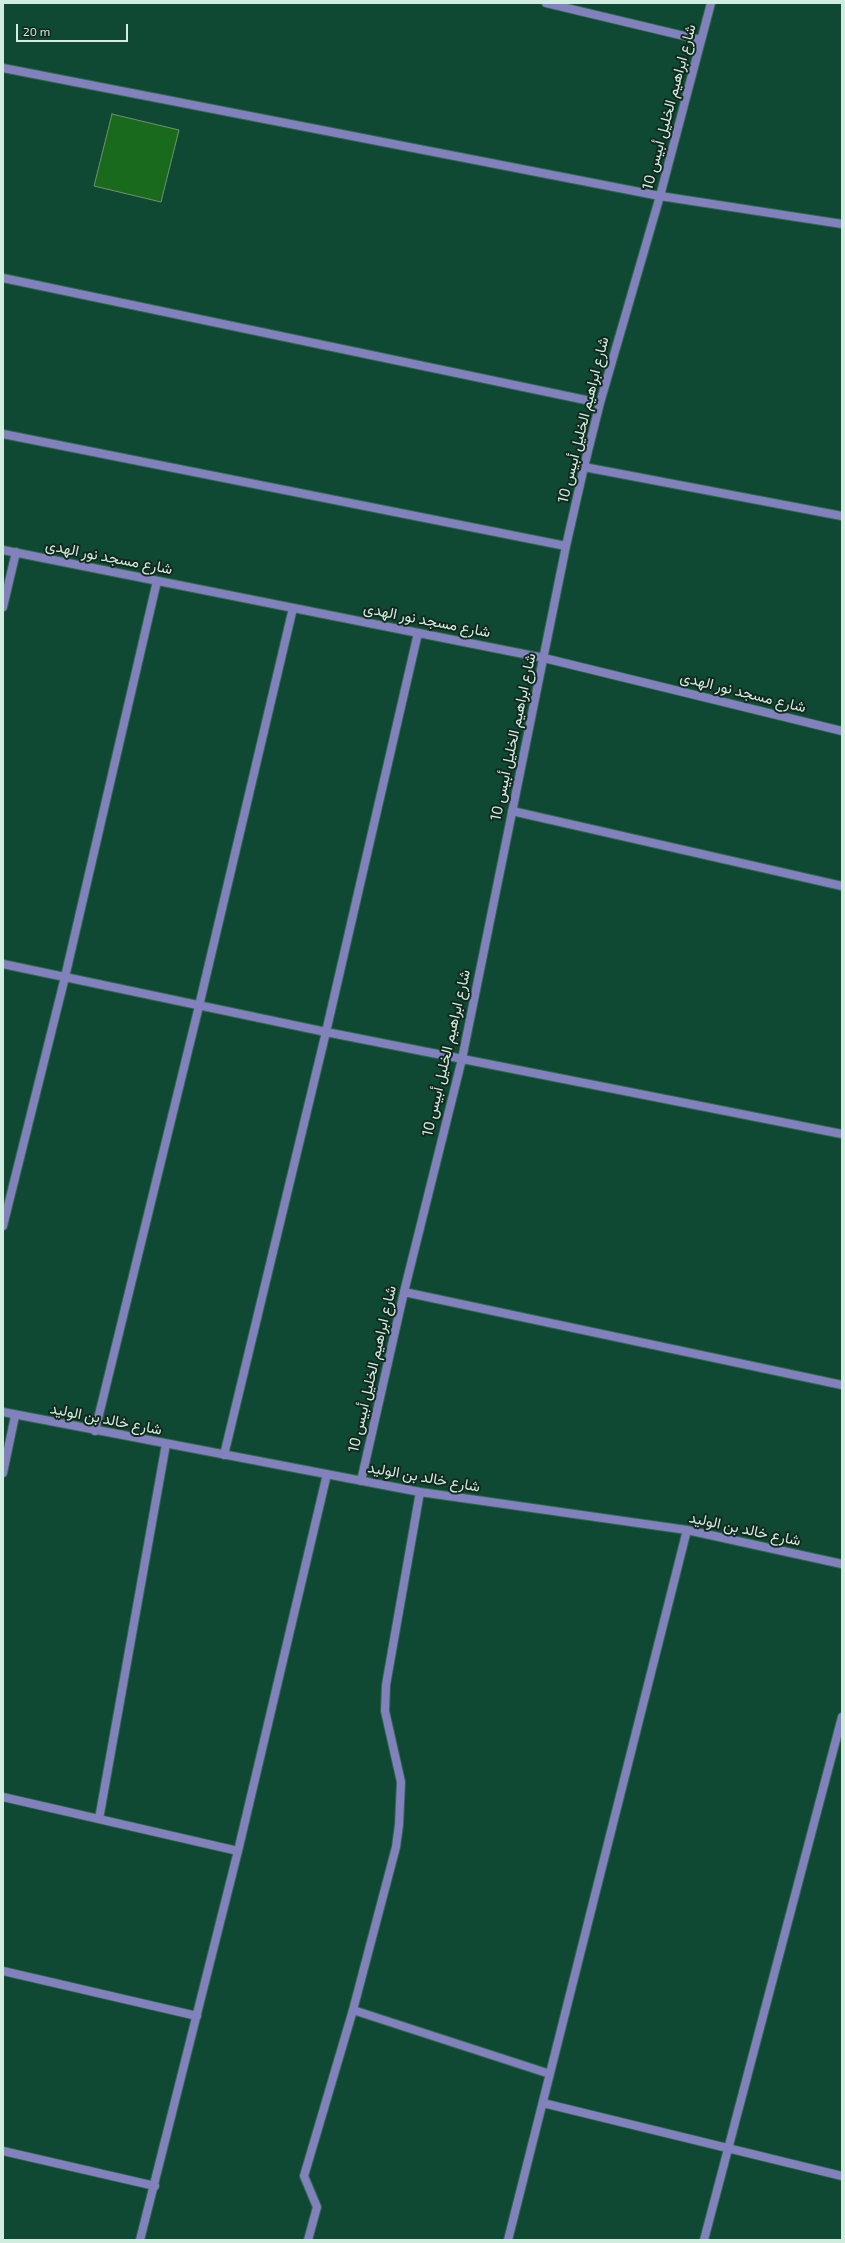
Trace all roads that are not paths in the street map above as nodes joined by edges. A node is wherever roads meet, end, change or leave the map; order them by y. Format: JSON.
{"nodes":[{"id":1,"x":546,"y":3,"type":"edge"},
{"id":2,"x":710,"y":3,"type":"edge"},
{"id":3,"x":701,"y":40,"type":"junction"},
{"id":4,"x":3,"y":68,"type":"edge"},
{"id":5,"x":660,"y":196,"type":"junction"},
{"id":6,"x":842,"y":224,"type":"edge"},
{"id":7,"x":3,"y":278,"type":"edge"},
{"id":8,"x":600,"y":403,"type":"junction"},
{"id":9,"x":3,"y":434,"type":"edge"},
{"id":10,"x":584,"y":468,"type":"junction"},
{"id":11,"x":842,"y":516,"type":"edge"},
{"id":12,"x":566,"y":546,"type":"junction"},
{"id":13,"x":3,"y":550,"type":"edge"},
{"id":14,"x":16,"y":552,"type":"junction"},
{"id":15,"x":157,"y":581,"type":"junction"},
{"id":16,"x":3,"y":606,"type":"edge"},
{"id":17,"x":293,"y":608,"type":"junction"},
{"id":18,"x":418,"y":633,"type":"junction"},
{"id":19,"x":544,"y":658,"type":"junction"},
{"id":20,"x":842,"y":731,"type":"edge"},
{"id":21,"x":512,"y":811,"type":"junction"},
{"id":22,"x":842,"y":886,"type":"edge"},
{"id":23,"x":3,"y":964,"type":"edge"},
{"id":24,"x":65,"y":977,"type":"junction"},
{"id":25,"x":199,"y":1006,"type":"junction"},
{"id":26,"x":326,"y":1032,"type":"junction"},
{"id":27,"x":462,"y":1059,"type":"junction"},
{"id":28,"x":842,"y":1134,"type":"edge"},
{"id":29,"x":3,"y":1226,"type":"edge"},
{"id":30,"x":404,"y":1292,"type":"junction"},
{"id":31,"x":842,"y":1385,"type":"edge"},
{"id":32,"x":3,"y":1412,"type":"edge"},
{"id":33,"x":16,"y":1416,"type":"junction"},
{"id":34,"x":95,"y":1431,"type":"junction"},
{"id":35,"x":166,"y":1444,"type":"junction"},
{"id":36,"x":224,"y":1455,"type":"junction"},
{"id":37,"x":3,"y":1473,"type":"edge"},
{"id":38,"x":327,"y":1474,"type":"junction"},
{"id":39,"x":361,"y":1480,"type":"junction"},
{"id":40,"x":420,"y":1492,"type":"junction"},
{"id":41,"x":687,"y":1530,"type":"junction"},
{"id":42,"x":842,"y":1564,"type":"edge"},
{"id":43,"x":842,"y":1717,"type":"edge"},
{"id":44,"x":3,"y":1797,"type":"edge"},
{"id":45,"x":99,"y":1819,"type":"junction"},
{"id":46,"x":238,"y":1851,"type":"junction"},
{"id":47,"x":3,"y":1971,"type":"edge"},
{"id":48,"x":354,"y":2010,"type":"junction"},
{"id":49,"x":197,"y":2016,"type":"junction"},
{"id":50,"x":550,"y":2074,"type":"junction"},
{"id":51,"x":543,"y":2103,"type":"junction"},
{"id":52,"x":728,"y":2149,"type":"junction"},
{"id":53,"x":3,"y":2151,"type":"edge"},
{"id":54,"x":842,"y":2176,"type":"edge"},
{"id":55,"x":154,"y":2186,"type":"junction"},
{"id":56,"x":140,"y":2240,"type":"edge"},
{"id":57,"x":308,"y":2240,"type":"edge"},
{"id":58,"x":508,"y":2240,"type":"edge"},
{"id":59,"x":704,"y":2240,"type":"edge"}],
"edges":[{"from":1,"to":3,"type":"street"},
{"from":2,"to":3,"type":"street","name":"شارع ابراهيم الخليل أبيس 10"},
{"from":3,"to":5,"type":"street","name":"شارع ابراهيم الخليل أبيس 10"},
{"from":4,"to":5,"type":"street"},
{"from":5,"to":6,"type":"street"},
{"from":5,"to":8,"type":"street","name":"شارع ابراهيم الخليل أبيس 10"},
{"from":7,"to":8,"type":"street"},
{"from":8,"to":10,"type":"street","name":"شارع ابراهيم الخليل أبيس 10"},
{"from":9,"to":12,"type":"street"},
{"from":10,"to":11,"type":"street"},
{"from":10,"to":12,"type":"street","name":"شارع ابراهيم الخليل أبيس 10"},
{"from":12,"to":19,"type":"street","name":"شارع ابراهيم الخليل أبيس 10"},
{"from":13,"to":14,"type":"street","name":"شارع مسجد نور الهدى"},
{"from":14,"to":15,"type":"street","name":"شارع مسجد نور الهدى"},
{"from":14,"to":16,"type":"street"},
{"from":15,"to":17,"type":"street","name":"شارع مسجد نور الهدى"},
{"from":15,"to":24,"type":"street"},
{"from":17,"to":18,"type":"street","name":"شارع مسجد نور الهدى"},
{"from":17,"to":25,"type":"street"},
{"from":18,"to":19,"type":"street","name":"شارع مسجد نور الهدى"},
{"from":18,"to":26,"type":"street"},
{"from":19,"to":20,"type":"street","name":"شارع مسجد نور الهدى"},
{"from":19,"to":21,"type":"street","name":"شارع ابراهيم الخليل أبيس 10"},
{"from":21,"to":22,"type":"street"},
{"from":21,"to":27,"type":"street","name":"شارع ابراهيم الخليل أبيس 10"},
{"from":23,"to":24,"type":"street"},
{"from":24,"to":25,"type":"street"},
{"from":24,"to":29,"type":"street"},
{"from":25,"to":26,"type":"street"},
{"from":25,"to":34,"type":"street"},
{"from":26,"to":27,"type":"street"},
{"from":26,"to":36,"type":"street"},
{"from":27,"to":28,"type":"street"},
{"from":27,"to":30,"type":"street","name":"شارع ابراهيم الخليل أبيس 10"},
{"from":30,"to":31,"type":"street"},
{"from":30,"to":39,"type":"street","name":"شارع ابراهيم الخليل أبيس 10"},
{"from":32,"to":33,"type":"street","name":"شارع خالد بن الوليد"},
{"from":33,"to":34,"type":"street","name":"شارع خالد بن الوليد"},
{"from":33,"to":37,"type":"street"},
{"from":34,"to":35,"type":"street","name":"شارع خالد بن الوليد"},
{"from":35,"to":36,"type":"street","name":"شارع خالد بن الوليد"},
{"from":35,"to":45,"type":"street"},
{"from":36,"to":38,"type":"street","name":"شارع خالد بن الوليد"},
{"from":38,"to":39,"type":"street","name":"شارع خالد بن الوليد"},
{"from":38,"to":46,"type":"street"},
{"from":39,"to":40,"type":"street","name":"شارع خالد بن الوليد"},
{"from":40,"to":41,"type":"street","name":"شارع خالد بن الوليد"},
{"from":40,"to":48,"type":"street"},
{"from":41,"to":42,"type":"street","name":"شارع خالد بن الوليد"},
{"from":41,"to":50,"type":"street"},
{"from":43,"to":52,"type":"street"},
{"from":44,"to":45,"type":"street"},
{"from":45,"to":46,"type":"street"},
{"from":46,"to":49,"type":"street"},
{"from":47,"to":49,"type":"street"},
{"from":48,"to":50,"type":"street"},
{"from":48,"to":57,"type":"street"},
{"from":49,"to":55,"type":"street"},
{"from":50,"to":51,"type":"street"},
{"from":51,"to":52,"type":"street"},
{"from":51,"to":58,"type":"street"},
{"from":52,"to":54,"type":"street"},
{"from":52,"to":59,"type":"street"},
{"from":53,"to":55,"type":"street"},
{"from":55,"to":56,"type":"street"}]}
